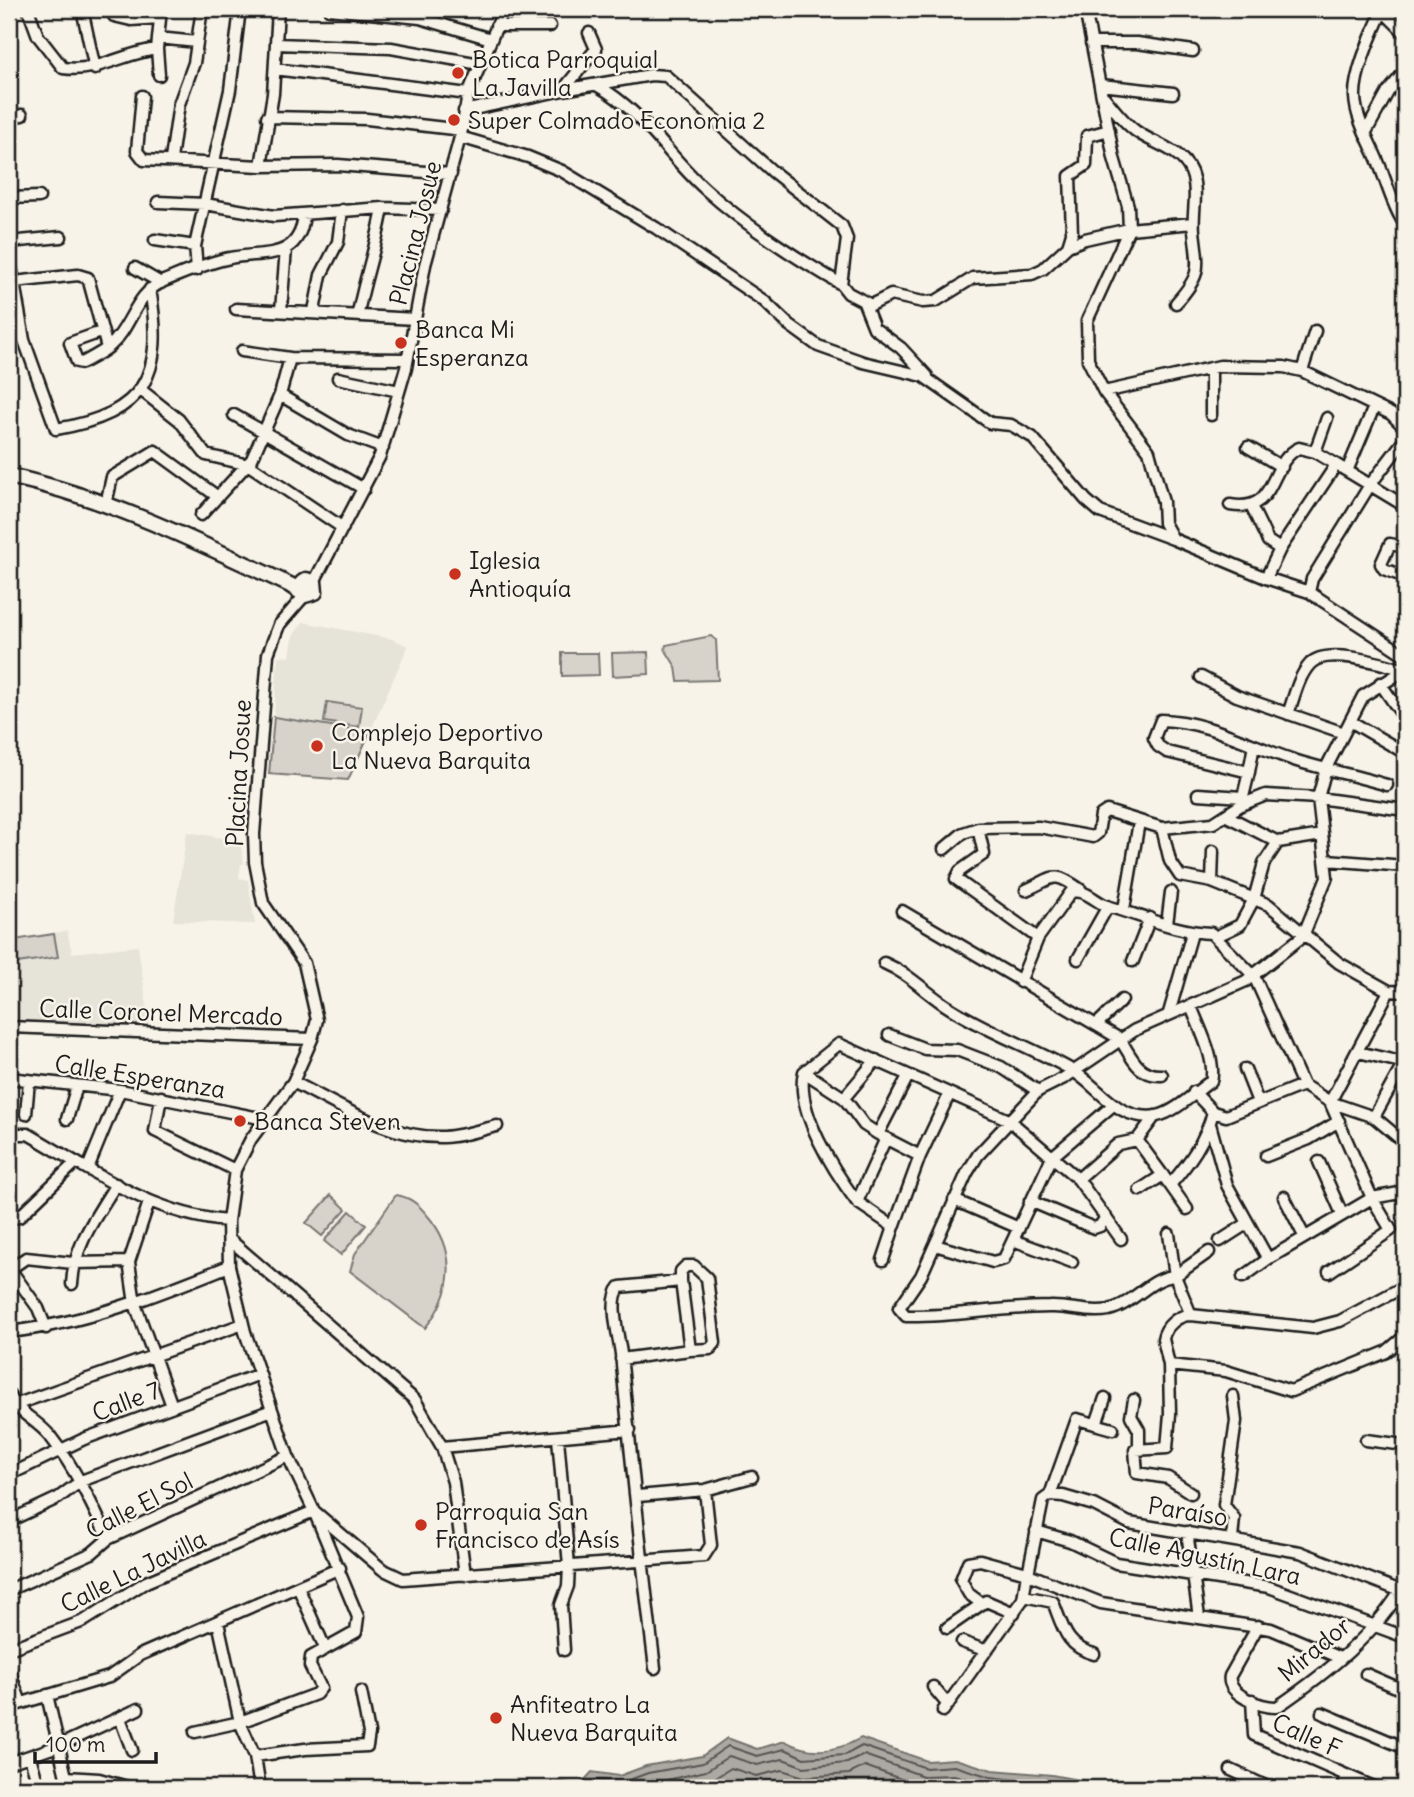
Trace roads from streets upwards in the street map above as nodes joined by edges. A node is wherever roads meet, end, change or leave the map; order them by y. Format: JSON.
{"nodes":[{"id":1,"x":28,"y":9,"type":"edge"},
{"id":2,"x":82,"y":9,"type":"edge"},
{"id":3,"x":111,"y":9,"type":"edge"},
{"id":4,"x":202,"y":9,"type":"edge"},
{"id":5,"x":240,"y":9,"type":"edge"},
{"id":6,"x":278,"y":9,"type":"edge"},
{"id":7,"x":329,"y":9,"type":"edge"},
{"id":8,"x":504,"y":9,"type":"edge"},
{"id":9,"x":1085,"y":9,"type":"edge"},
{"id":10,"x":1382,"y":9,"type":"edge"},
{"id":11,"x":160,"y":13,"type":"edge"},
{"id":12,"x":496,"y":26,"type":"junction"},
{"id":13,"x":550,"y":26,"type":"dead end"},
{"id":14,"x":589,"y":33,"type":"dead end"},
{"id":15,"x":1405,"y":33,"type":"edge"},
{"id":16,"x":491,"y":39,"type":"junction"},
{"id":17,"x":197,"y":42,"type":"junction"},
{"id":18,"x":158,"y":43,"type":"junction"},
{"id":19,"x":1091,"y":43,"type":"junction"},
{"id":20,"x":276,"y":44,"type":"junction"},
{"id":21,"x":1193,"y":51,"type":"dead end"},
{"id":22,"x":480,"y":64,"type":"junction"},
{"id":23,"x":95,"y":69,"type":"junction"},
{"id":24,"x":275,"y":69,"type":"junction"},
{"id":25,"x":1405,"y":71,"type":"edge"},
{"id":26,"x":159,"y":75,"type":"dead end"},
{"id":27,"x":1101,"y":85,"type":"junction"},
{"id":28,"x":598,"y":86,"type":"junction"},
{"id":29,"x":563,"y":90,"type":"junction"},
{"id":30,"x":1173,"y":93,"type":"dead end"},
{"id":31,"x":468,"y":94,"type":"junction"},
{"id":32,"x":142,"y":96,"type":"dead end"},
{"id":33,"x":1104,"y":97,"type":"junction"},
{"id":34,"x":464,"y":111,"type":"junction"},
{"id":35,"x":22,"y":115,"type":"dead end"},
{"id":36,"x":9,"y":117,"type":"edge"},
{"id":37,"x":267,"y":117,"type":"junction"},
{"id":38,"x":1109,"y":130,"type":"junction"},
{"id":39,"x":1366,"y":132,"type":"junction"},
{"id":40,"x":461,"y":133,"type":"junction"},
{"id":41,"x":171,"y":159,"type":"junction"},
{"id":42,"x":215,"y":163,"type":"junction"},
{"id":43,"x":261,"y":166,"type":"junction"},
{"id":44,"x":451,"y":174,"type":"junction"},
{"id":45,"x":39,"y":197,"type":"dead end"},
{"id":46,"x":9,"y":198,"type":"edge"},
{"id":47,"x":158,"y":202,"type":"dead end"},
{"id":48,"x":205,"y":204,"type":"junction"},
{"id":49,"x":383,"y":208,"type":"junction"},
{"id":50,"x":342,"y":210,"type":"junction"},
{"id":51,"x":441,"y":210,"type":"junction"},
{"id":52,"x":304,"y":215,"type":"junction"},
{"id":53,"x":1402,"y":220,"type":"dead end"},
{"id":54,"x":1193,"y":223,"type":"junction"},
{"id":55,"x":1129,"y":229,"type":"junction"},
{"id":56,"x":61,"y":237,"type":"dead end"},
{"id":57,"x":155,"y":240,"type":"dead end"},
{"id":58,"x":9,"y":242,"type":"edge"},
{"id":59,"x":195,"y":246,"type":"junction"},
{"id":60,"x":1068,"y":246,"type":"junction"},
{"id":61,"x":286,"y":249,"type":"junction"},
{"id":62,"x":9,"y":254,"type":"edge"},
{"id":63,"x":135,"y":268,"type":"dead end"},
{"id":64,"x":197,"y":270,"type":"junction"},
{"id":65,"x":12,"y":282,"type":"edge"},
{"id":66,"x":161,"y":282,"type":"junction"},
{"id":67,"x":841,"y":284,"type":"junction"},
{"id":68,"x":150,"y":289,"type":"junction"},
{"id":69,"x":864,"y":303,"type":"junction"},
{"id":70,"x":1176,"y":303,"type":"dead end"},
{"id":71,"x":236,"y":309,"type":"dead end"},
{"id":72,"x":281,"y":310,"type":"junction"},
{"id":73,"x":314,"y":312,"type":"junction"},
{"id":74,"x":358,"y":313,"type":"junction"},
{"id":75,"x":415,"y":319,"type":"junction"},
{"id":76,"x":20,"y":321,"type":"junction"},
{"id":77,"x":9,"y":323,"type":"edge"},
{"id":78,"x":101,"y":331,"type":"junction"},
{"id":79,"x":1315,"y":331,"type":"dead end"},
{"id":80,"x":107,"y":348,"type":"junction"},
{"id":81,"x":242,"y":351,"type":"dead end"},
{"id":82,"x":290,"y":358,"type":"junction"},
{"id":83,"x":408,"y":359,"type":"junction"},
{"id":84,"x":1211,"y":368,"type":"junction"},
{"id":85,"x":1302,"y":371,"type":"junction"},
{"id":86,"x":338,"y":378,"type":"dead end"},
{"id":87,"x":930,"y":379,"type":"junction"},
{"id":88,"x":141,"y":390,"type":"junction"},
{"id":89,"x":399,"y":391,"type":"junction"},
{"id":90,"x":1104,"y":392,"type":"junction"},
{"id":91,"x":280,"y":395,"type":"junction"},
{"id":92,"x":1374,"y":407,"type":"junction"},
{"id":93,"x":234,"y":415,"type":"dead end"},
{"id":94,"x":1211,"y":415,"type":"dead end"},
{"id":95,"x":1327,"y":418,"type":"dead end"},
{"id":96,"x":1405,"y":429,"type":"edge"},
{"id":97,"x":266,"y":431,"type":"junction"},
{"id":98,"x":1405,"y":439,"type":"edge"},
{"id":99,"x":1248,"y":447,"type":"dead end"},
{"id":100,"x":383,"y":448,"type":"junction"},
{"id":101,"x":1315,"y":452,"type":"junction"},
{"id":102,"x":249,"y":465,"type":"junction"},
{"id":103,"x":1336,"y":465,"type":"junction"},
{"id":104,"x":1282,"y":467,"type":"junction"},
{"id":105,"x":1348,"y":471,"type":"junction"},
{"id":106,"x":10,"y":473,"type":"edge"},
{"id":107,"x":1370,"y":485,"type":"junction"},
{"id":108,"x":79,"y":489,"type":"junction"},
{"id":109,"x":364,"y":489,"type":"junction"},
{"id":110,"x":108,"y":495,"type":"junction"},
{"id":111,"x":218,"y":497,"type":"junction"},
{"id":112,"x":1230,"y":505,"type":"dead end"},
{"id":113,"x":1251,"y":506,"type":"junction"},
{"id":114,"x":1405,"y":506,"type":"edge"},
{"id":115,"x":201,"y":515,"type":"dead end"},
{"id":116,"x":343,"y":528,"type":"junction"},
{"id":117,"x":1173,"y":539,"type":"junction"},
{"id":118,"x":1405,"y":547,"type":"edge"},
{"id":119,"x":1280,"y":549,"type":"junction"},
{"id":120,"x":1405,"y":577,"type":"edge"},
{"id":121,"x":1266,"y":578,"type":"junction"},
{"id":122,"x":306,"y":587,"type":"junction"},
{"id":123,"x":1309,"y":592,"type":"junction"},
{"id":124,"x":1405,"y":655,"type":"edge"},
{"id":125,"x":1405,"y":670,"type":"edge"},
{"id":126,"x":1201,"y":677,"type":"dead end"},
{"id":127,"x":1380,"y":683,"type":"junction"},
{"id":128,"x":1288,"y":714,"type":"junction"},
{"id":129,"x":1405,"y":719,"type":"edge"},
{"id":130,"x":1350,"y":721,"type":"junction"},
{"id":131,"x":1344,"y":733,"type":"junction"},
{"id":132,"x":1254,"y":745,"type":"junction"},
{"id":133,"x":1405,"y":753,"type":"edge"},
{"id":134,"x":1326,"y":768,"type":"junction"},
{"id":135,"x":1249,"y":772,"type":"junction"},
{"id":136,"x":1387,"y":785,"type":"dead end"},
{"id":137,"x":1198,"y":794,"type":"dead end"},
{"id":138,"x":1318,"y":797,"type":"junction"},
{"id":139,"x":1242,"y":801,"type":"junction"},
{"id":140,"x":1405,"y":810,"type":"edge"},
{"id":141,"x":1227,"y":816,"type":"junction"},
{"id":142,"x":1139,"y":822,"type":"junction"},
{"id":143,"x":978,"y":828,"type":"junction"},
{"id":144,"x":1162,"y":828,"type":"junction"},
{"id":145,"x":1322,"y":835,"type":"junction"},
{"id":146,"x":1278,"y":842,"type":"junction"},
{"id":147,"x":944,"y":849,"type":"dead end"},
{"id":148,"x":1213,"y":851,"type":"dead end"},
{"id":149,"x":1327,"y":860,"type":"junction"},
{"id":150,"x":1405,"y":866,"type":"edge"},
{"id":151,"x":1212,"y":882,"type":"junction"},
{"id":152,"x":1026,"y":890,"type":"dead end"},
{"id":153,"x":1081,"y":890,"type":"junction"},
{"id":154,"x":1171,"y":892,"type":"dead end"},
{"id":155,"x":1254,"y":898,"type":"junction"},
{"id":156,"x":1108,"y":906,"type":"junction"},
{"id":157,"x":1124,"y":908,"type":"junction"},
{"id":158,"x":902,"y":911,"type":"dead end"},
{"id":159,"x":1150,"y":918,"type":"junction"},
{"id":160,"x":1167,"y":924,"type":"junction"},
{"id":161,"x":1192,"y":933,"type":"junction"},
{"id":162,"x":1217,"y":936,"type":"junction"},
{"id":163,"x":1303,"y":936,"type":"junction"},
{"id":164,"x":1038,"y":938,"type":"junction"},
{"id":165,"x":1078,"y":959,"type":"dead end"},
{"id":166,"x":1133,"y":961,"type":"dead end"},
{"id":167,"x":884,"y":963,"type":"dead end"},
{"id":168,"x":1254,"y":976,"type":"junction"},
{"id":169,"x":1020,"y":982,"type":"junction"},
{"id":170,"x":1389,"y":991,"type":"junction"},
{"id":171,"x":1405,"y":992,"type":"edge"},
{"id":172,"x":1122,"y":1000,"type":"dead end"},
{"id":173,"x":1191,"y":1006,"type":"junction"},
{"id":174,"x":1168,"y":1013,"type":"junction"},
{"id":175,"x":1096,"y":1025,"type":"junction"},
{"id":176,"x":9,"y":1027,"type":"edge"},
{"id":177,"x":889,"y":1035,"type":"dead end"},
{"id":178,"x":1120,"y":1039,"type":"junction"},
{"id":179,"x":312,"y":1040,"type":"junction"},
{"id":180,"x":1358,"y":1052,"type":"junction"},
{"id":181,"x":876,"y":1060,"type":"junction"},
{"id":182,"x":1405,"y":1063,"type":"edge"},
{"id":183,"x":1245,"y":1069,"type":"dead end"},
{"id":184,"x":1073,"y":1071,"type":"junction"},
{"id":185,"x":804,"y":1072,"type":"junction"},
{"id":186,"x":1162,"y":1075,"type":"dead end"},
{"id":187,"x":908,"y":1076,"type":"junction"},
{"id":188,"x":9,"y":1078,"type":"edge"},
{"id":189,"x":29,"y":1080,"type":"junction"},
{"id":190,"x":293,"y":1082,"type":"junction"},
{"id":191,"x":1303,"y":1085,"type":"junction"},
{"id":192,"x":77,"y":1086,"type":"junction"},
{"id":193,"x":120,"y":1090,"type":"junction"},
{"id":194,"x":1038,"y":1091,"type":"junction"},
{"id":195,"x":1195,"y":1092,"type":"junction"},
{"id":196,"x":949,"y":1095,"type":"junction"},
{"id":197,"x":160,"y":1097,"type":"junction"},
{"id":198,"x":844,"y":1098,"type":"junction"},
{"id":199,"x":1258,"y":1102,"type":"junction"},
{"id":200,"x":1331,"y":1102,"type":"junction"},
{"id":201,"x":1112,"y":1106,"type":"junction"},
{"id":202,"x":1213,"y":1112,"type":"junction"},
{"id":203,"x":26,"y":1114,"type":"dead end"},
{"id":204,"x":1155,"y":1116,"type":"junction"},
{"id":205,"x":1374,"y":1117,"type":"junction"},
{"id":206,"x":67,"y":1119,"type":"dead end"},
{"id":207,"x":265,"y":1119,"type":"junction"},
{"id":208,"x":1009,"y":1120,"type":"junction"},
{"id":209,"x":1339,"y":1121,"type":"junction"},
{"id":210,"x":1210,"y":1124,"type":"junction"},
{"id":211,"x":497,"y":1126,"type":"dead end"},
{"id":212,"x":9,"y":1134,"type":"edge"},
{"id":213,"x":882,"y":1136,"type":"junction"},
{"id":214,"x":1137,"y":1140,"type":"junction"},
{"id":215,"x":1405,"y":1143,"type":"edge"},
{"id":216,"x":920,"y":1156,"type":"junction"},
{"id":217,"x":1266,"y":1156,"type":"dead end"},
{"id":218,"x":1052,"y":1157,"type":"junction"},
{"id":219,"x":76,"y":1162,"type":"junction"},
{"id":220,"x":1319,"y":1162,"type":"dead end"},
{"id":221,"x":88,"y":1168,"type":"junction"},
{"id":222,"x":234,"y":1170,"type":"junction"},
{"id":223,"x":1163,"y":1175,"type":"junction"},
{"id":224,"x":1078,"y":1180,"type":"junction"},
{"id":225,"x":116,"y":1184,"type":"junction"},
{"id":226,"x":1170,"y":1185,"type":"junction"},
{"id":227,"x":1140,"y":1190,"type":"dead end"},
{"id":228,"x":1405,"y":1192,"type":"edge"},
{"id":229,"x":1284,"y":1198,"type":"dead end"},
{"id":230,"x":1371,"y":1198,"type":"junction"},
{"id":231,"x":954,"y":1200,"type":"junction"},
{"id":232,"x":1030,"y":1200,"type":"junction"},
{"id":233,"x":149,"y":1202,"type":"junction"},
{"id":234,"x":857,"y":1202,"type":"junction"},
{"id":235,"x":1187,"y":1209,"type":"dead end"},
{"id":236,"x":9,"y":1214,"type":"edge"},
{"id":237,"x":1342,"y":1214,"type":"junction"},
{"id":238,"x":1106,"y":1217,"type":"junction"},
{"id":239,"x":228,"y":1221,"type":"junction"},
{"id":240,"x":1248,"y":1223,"type":"junction"},
{"id":241,"x":894,"y":1227,"type":"junction"},
{"id":242,"x":1018,"y":1228,"type":"junction"},
{"id":243,"x":1169,"y":1234,"type":"dead end"},
{"id":244,"x":1304,"y":1236,"type":"junction"},
{"id":245,"x":229,"y":1239,"type":"junction"},
{"id":246,"x":1121,"y":1239,"type":"dead end"},
{"id":247,"x":1013,"y":1240,"type":"junction"},
{"id":248,"x":1220,"y":1241,"type":"dead end"},
{"id":249,"x":935,"y":1245,"type":"junction"},
{"id":250,"x":1209,"y":1252,"type":"dead end"},
{"id":251,"x":1268,"y":1259,"type":"junction"},
{"id":252,"x":883,"y":1260,"type":"dead end"},
{"id":253,"x":73,"y":1262,"type":"junction"},
{"id":254,"x":129,"y":1262,"type":"junction"},
{"id":255,"x":1072,"y":1262,"type":"dead end"},
{"id":256,"x":229,"y":1266,"type":"junction"},
{"id":257,"x":9,"y":1270,"type":"edge"},
{"id":258,"x":1329,"y":1272,"type":"dead end"},
{"id":259,"x":1175,"y":1276,"type":"junction"},
{"id":260,"x":1243,"y":1277,"type":"dead end"},
{"id":261,"x":681,"y":1282,"type":"junction"},
{"id":262,"x":72,"y":1284,"type":"dead end"},
{"id":263,"x":1405,"y":1286,"type":"edge"},
{"id":264,"x":135,"y":1304,"type":"junction"},
{"id":265,"x":1191,"y":1315,"type":"junction"},
{"id":266,"x":243,"y":1324,"type":"junction"},
{"id":267,"x":46,"y":1328,"type":"junction"},
{"id":268,"x":9,"y":1332,"type":"edge"},
{"id":269,"x":1405,"y":1336,"type":"edge"},
{"id":270,"x":691,"y":1350,"type":"junction"},
{"id":271,"x":154,"y":1356,"type":"junction"},
{"id":272,"x":621,"y":1359,"type":"junction"},
{"id":273,"x":1169,"y":1365,"type":"junction"},
{"id":274,"x":260,"y":1374,"type":"junction"},
{"id":275,"x":9,"y":1394,"type":"edge"},
{"id":276,"x":1233,"y":1396,"type":"dead end"},
{"id":277,"x":1105,"y":1398,"type":"dead end"},
{"id":278,"x":1134,"y":1400,"type":"dead end"},
{"id":279,"x":172,"y":1406,"type":"junction"},
{"id":280,"x":11,"y":1407,"type":"edge"},
{"id":281,"x":272,"y":1410,"type":"junction"},
{"id":282,"x":1096,"y":1424,"type":"junction"},
{"id":283,"x":1113,"y":1429,"type":"dead end"},
{"id":284,"x":630,"y":1430,"type":"junction"},
{"id":285,"x":558,"y":1438,"type":"junction"},
{"id":286,"x":1366,"y":1440,"type":"dead end"},
{"id":287,"x":1405,"y":1445,"type":"edge"},
{"id":288,"x":442,"y":1447,"type":"junction"},
{"id":289,"x":1139,"y":1450,"type":"junction"},
{"id":290,"x":61,"y":1451,"type":"junction"},
{"id":291,"x":288,"y":1456,"type":"junction"},
{"id":292,"x":9,"y":1475,"type":"edge"},
{"id":293,"x":752,"y":1478,"type":"dead end"},
{"id":294,"x":81,"y":1481,"type":"junction"},
{"id":295,"x":705,"y":1490,"type":"junction"},
{"id":296,"x":1191,"y":1493,"type":"dead end"},
{"id":297,"x":1050,"y":1495,"type":"junction"},
{"id":298,"x":638,"y":1496,"type":"junction"},
{"id":299,"x":314,"y":1511,"type":"junction"},
{"id":300,"x":9,"y":1521,"type":"edge"},
{"id":301,"x":1036,"y":1531,"type":"junction"},
{"id":302,"x":1187,"y":1532,"type":"junction"},
{"id":303,"x":108,"y":1539,"type":"junction"},
{"id":304,"x":1232,"y":1539,"type":"junction"},
{"id":305,"x":642,"y":1559,"type":"junction"},
{"id":306,"x":569,"y":1566,"type":"junction"},
{"id":307,"x":340,"y":1568,"type":"junction"},
{"id":308,"x":1027,"y":1573,"type":"junction"},
{"id":309,"x":1194,"y":1574,"type":"junction"},
{"id":310,"x":465,"y":1576,"type":"junction"},
{"id":311,"x":298,"y":1587,"type":"junction"},
{"id":312,"x":1403,"y":1587,"type":"edge"},
{"id":313,"x":9,"y":1590,"type":"edge"},
{"id":314,"x":1024,"y":1596,"type":"junction"},
{"id":315,"x":981,"y":1603,"type":"junction"},
{"id":316,"x":1014,"y":1613,"type":"junction"},
{"id":317,"x":1199,"y":1617,"type":"junction"},
{"id":318,"x":218,"y":1622,"type":"junction"},
{"id":319,"x":1375,"y":1625,"type":"junction"},
{"id":320,"x":1258,"y":1626,"type":"junction"},
{"id":321,"x":947,"y":1628,"type":"dead end"},
{"id":322,"x":1405,"y":1637,"type":"edge"},
{"id":323,"x":962,"y":1642,"type":"dead end"},
{"id":324,"x":325,"y":1648,"type":"junction"},
{"id":325,"x":9,"y":1649,"type":"edge"},
{"id":326,"x":564,"y":1650,"type":"dead end"},
{"id":327,"x":987,"y":1651,"type":"junction"},
{"id":328,"x":1094,"y":1654,"type":"dead end"},
{"id":329,"x":1340,"y":1658,"type":"junction"},
{"id":330,"x":655,"y":1668,"type":"dead end"},
{"id":331,"x":9,"y":1670,"type":"edge"},
{"id":332,"x":1366,"y":1674,"type":"dead end"},
{"id":333,"x":933,"y":1687,"type":"dead end"},
{"id":334,"x":1405,"y":1691,"type":"edge"},
{"id":335,"x":361,"y":1692,"type":"dead end"},
{"id":336,"x":47,"y":1695,"type":"junction"},
{"id":337,"x":1252,"y":1700,"type":"junction"},
{"id":338,"x":22,"y":1703,"type":"junction"},
{"id":339,"x":9,"y":1707,"type":"edge"},
{"id":340,"x":138,"y":1709,"type":"dead end"},
{"id":341,"x":1322,"y":1713,"type":"dead end"},
{"id":342,"x":120,"y":1717,"type":"junction"},
{"id":343,"x":240,"y":1722,"type":"junction"},
{"id":344,"x":195,"y":1732,"type":"dead end"},
{"id":345,"x":58,"y":1746,"type":"junction"},
{"id":346,"x":1405,"y":1748,"type":"edge"},
{"id":347,"x":132,"y":1750,"type":"dead end"},
{"id":348,"x":255,"y":1756,"type":"junction"},
{"id":349,"x":30,"y":1757,"type":"junction"},
{"id":350,"x":9,"y":1763,"type":"edge"},
{"id":351,"x":1231,"y":1770,"type":"dead end"},
{"id":352,"x":1348,"y":1776,"type":"junction"},
{"id":353,"x":39,"y":1788,"type":"edge"},
{"id":354,"x":131,"y":1788,"type":"edge"},
{"id":355,"x":260,"y":1788,"type":"edge"},
{"id":356,"x":1270,"y":1788,"type":"edge"},
{"id":357,"x":1342,"y":1788,"type":"edge"},
{"id":358,"x":1376,"y":1788,"type":"edge"}],
"edges":[{"from":1,"to":23,"type":"street"},
{"from":2,"to":23,"type":"street"},
{"from":3,"to":11,"type":"street"},
{"from":4,"to":17,"type":"street"},
{"from":5,"to":42,"type":"street"},
{"from":6,"to":20,"type":"street"},
{"from":7,"to":16,"type":"street"},
{"from":8,"to":12,"type":"street","name":"Placina Josue"},
{"from":9,"to":19,"type":"street"},
{"from":10,"to":15,"type":"street"},
{"from":10,"to":39,"type":"street"},
{"from":11,"to":18,"type":"street"},
{"from":12,"to":13,"type":"street"},
{"from":12,"to":16,"type":"street","name":"Placina Josue"},
{"from":14,"to":29,"type":"street"},
{"from":16,"to":22,"type":"street","name":"Placina Josue"},
{"from":17,"to":18,"type":"street"},
{"from":17,"to":41,"type":"street"},
{"from":18,"to":23,"type":"street"},
{"from":18,"to":26,"type":"street"},
{"from":19,"to":21,"type":"street"},
{"from":19,"to":27,"type":"street"},
{"from":20,"to":22,"type":"street"},
{"from":20,"to":24,"type":"street"},
{"from":22,"to":31,"type":"street","name":"Placina Josue"},
{"from":24,"to":31,"type":"street"},
{"from":24,"to":37,"type":"street"},
{"from":25,"to":39,"type":"street"},
{"from":27,"to":30,"type":"street"},
{"from":27,"to":33,"type":"street"},
{"from":28,"to":29,"type":"street"},
{"from":28,"to":67,"type":"street"},
{"from":28,"to":67,"type":"street"},
{"from":29,"to":34,"type":"street"},
{"from":31,"to":34,"type":"street","name":"Placina Josue"},
{"from":32,"to":41,"type":"street"},
{"from":33,"to":38,"type":"street"},
{"from":33,"to":54,"type":"street"},
{"from":34,"to":40,"type":"street","name":"Placina Josue"},
{"from":35,"to":36,"type":"street"},
{"from":37,"to":40,"type":"street"},
{"from":37,"to":43,"type":"street"},
{"from":38,"to":55,"type":"street"},
{"from":38,"to":60,"type":"street"},
{"from":39,"to":53,"type":"street"},
{"from":40,"to":44,"type":"street","name":"Placina Josue"},
{"from":40,"to":87,"type":"street"},
{"from":41,"to":42,"type":"street"},
{"from":42,"to":43,"type":"street"},
{"from":42,"to":48,"type":"street"},
{"from":43,"to":44,"type":"street"},
{"from":44,"to":51,"type":"street","name":"Placina Josue"},
{"from":45,"to":46,"type":"street"},
{"from":47,"to":48,"type":"street"},
{"from":48,"to":52,"type":"street"},
{"from":48,"to":59,"type":"street"},
{"from":49,"to":50,"type":"street"},
{"from":49,"to":51,"type":"street"},
{"from":49,"to":74,"type":"street"},
{"from":50,"to":52,"type":"street"},
{"from":50,"to":73,"type":"street"},
{"from":51,"to":75,"type":"street","name":"Placina Josue"},
{"from":52,"to":61,"type":"street"},
{"from":54,"to":55,"type":"street"},
{"from":54,"to":70,"type":"street"},
{"from":55,"to":60,"type":"street"},
{"from":55,"to":90,"type":"street"},
{"from":56,"to":58,"type":"street"},
{"from":57,"to":59,"type":"street"},
{"from":59,"to":64,"type":"street"},
{"from":60,"to":69,"type":"street"},
{"from":61,"to":64,"type":"street"},
{"from":61,"to":72,"type":"street"},
{"from":62,"to":65,"type":"street"},
{"from":63,"to":66,"type":"street"},
{"from":64,"to":66,"type":"street"},
{"from":65,"to":76,"type":"street"},
{"from":65,"to":78,"type":"street"},
{"from":66,"to":68,"type":"street"},
{"from":67,"to":69,"type":"street"},
{"from":68,"to":80,"type":"street"},
{"from":68,"to":88,"type":"street"},
{"from":69,"to":87,"type":"street"},
{"from":71,"to":72,"type":"street"},
{"from":72,"to":73,"type":"street"},
{"from":73,"to":74,"type":"street"},
{"from":74,"to":75,"type":"street"},
{"from":75,"to":83,"type":"street","name":"Placina Josue"},
{"from":76,"to":77,"type":"street"},
{"from":76,"to":88,"type":"street"},
{"from":78,"to":80,"type":"street"},
{"from":78,"to":80,"type":"street"},
{"from":79,"to":85,"type":"street"},
{"from":81,"to":82,"type":"street"},
{"from":82,"to":83,"type":"street"},
{"from":82,"to":91,"type":"street"},
{"from":83,"to":89,"type":"street","name":"Placina Josue"},
{"from":84,"to":85,"type":"street"},
{"from":84,"to":90,"type":"street"},
{"from":84,"to":94,"type":"street"},
{"from":85,"to":92,"type":"street"},
{"from":86,"to":89,"type":"street"},
{"from":87,"to":117,"type":"street"},
{"from":88,"to":102,"type":"street"},
{"from":89,"to":100,"type":"street","name":"Placina Josue"},
{"from":90,"to":117,"type":"street"},
{"from":91,"to":97,"type":"street"},
{"from":91,"to":100,"type":"street"},
{"from":92,"to":96,"type":"street"},
{"from":92,"to":105,"type":"street"},
{"from":93,"to":97,"type":"street"},
{"from":95,"to":101,"type":"street"},
{"from":97,"to":102,"type":"street"},
{"from":97,"to":109,"type":"street"},
{"from":98,"to":107,"type":"street"},
{"from":99,"to":104,"type":"street"},
{"from":100,"to":109,"type":"street","name":"Placina Josue"},
{"from":101,"to":103,"type":"street"},
{"from":101,"to":104,"type":"street"},
{"from":102,"to":111,"type":"street"},
{"from":102,"to":116,"type":"street"},
{"from":103,"to":105,"type":"street"},
{"from":103,"to":119,"type":"street"},
{"from":104,"to":113,"type":"street"},
{"from":105,"to":107,"type":"street"},
{"from":106,"to":108,"type":"street"},
{"from":107,"to":114,"type":"street"},
{"from":107,"to":123,"type":"street"},
{"from":108,"to":110,"type":"street"},
{"from":108,"to":122,"type":"street"},
{"from":109,"to":116,"type":"street","name":"Placina Josue"},
{"from":110,"to":111,"type":"street"},
{"from":110,"to":122,"type":"street"},
{"from":111,"to":115,"type":"street"},
{"from":112,"to":113,"type":"street"},
{"from":113,"to":119,"type":"street"},
{"from":116,"to":122,"type":"street","name":"Placina Josue"},
{"from":117,"to":121,"type":"street"},
{"from":118,"to":120,"type":"street"},
{"from":119,"to":121,"type":"street"},
{"from":121,"to":123,"type":"street"},
{"from":122,"to":179,"type":"street","name":"Placina Josue"},
{"from":123,"to":124,"type":"street"},
{"from":125,"to":127,"type":"street"},
{"from":125,"to":128,"type":"street"},
{"from":126,"to":128,"type":"street"},
{"from":127,"to":129,"type":"street"},
{"from":127,"to":130,"type":"street"},
{"from":128,"to":131,"type":"street"},
{"from":130,"to":131,"type":"street"},
{"from":130,"to":133,"type":"street"},
{"from":131,"to":134,"type":"street"},
{"from":132,"to":134,"type":"street"},
{"from":132,"to":135,"type":"street"},
{"from":132,"to":135,"type":"street"},
{"from":134,"to":136,"type":"street"},
{"from":134,"to":138,"type":"street"},
{"from":135,"to":139,"type":"street"},
{"from":137,"to":139,"type":"street"},
{"from":138,"to":139,"type":"street"},
{"from":138,"to":140,"type":"street"},
{"from":138,"to":145,"type":"street"},
{"from":139,"to":141,"type":"street"},
{"from":141,"to":144,"type":"street"},
{"from":141,"to":146,"type":"street"},
{"from":142,"to":143,"type":"street"},
{"from":142,"to":144,"type":"street"},
{"from":142,"to":157,"type":"street"},
{"from":143,"to":147,"type":"street"},
{"from":143,"to":164,"type":"street"},
{"from":144,"to":151,"type":"street"},
{"from":145,"to":146,"type":"street"},
{"from":145,"to":149,"type":"street"},
{"from":146,"to":155,"type":"street"},
{"from":148,"to":151,"type":"street"},
{"from":149,"to":150,"type":"street"},
{"from":149,"to":163,"type":"street"},
{"from":151,"to":155,"type":"street"},
{"from":152,"to":153,"type":"street"},
{"from":153,"to":156,"type":"street"},
{"from":153,"to":164,"type":"street"},
{"from":154,"to":160,"type":"street"},
{"from":155,"to":162,"type":"street"},
{"from":155,"to":163,"type":"street"},
{"from":156,"to":157,"type":"street"},
{"from":156,"to":165,"type":"street"},
{"from":157,"to":159,"type":"street"},
{"from":158,"to":169,"type":"street"},
{"from":159,"to":160,"type":"street"},
{"from":159,"to":166,"type":"street"},
{"from":160,"to":161,"type":"street"},
{"from":161,"to":162,"type":"street"},
{"from":161,"to":174,"type":"street"},
{"from":162,"to":168,"type":"street"},
{"from":163,"to":168,"type":"street"},
{"from":163,"to":170,"type":"street"},
{"from":164,"to":169,"type":"street"},
{"from":167,"to":184,"type":"street"},
{"from":168,"to":173,"type":"street"},
{"from":168,"to":191,"type":"street"},
{"from":169,"to":175,"type":"street"},
{"from":170,"to":171,"type":"street"},
{"from":170,"to":180,"type":"street"},
{"from":172,"to":175,"type":"street"},
{"from":173,"to":174,"type":"street"},
{"from":173,"to":195,"type":"street"},
{"from":174,"to":178,"type":"street"},
{"from":175,"to":178,"type":"street"},
{"from":176,"to":179,"type":"street","name":"Calle Coronel Mercado"},
{"from":177,"to":194,"type":"street"},
{"from":178,"to":184,"type":"street"},
{"from":178,"to":186,"type":"street"},
{"from":179,"to":190,"type":"street","name":"Placina Josue"},
{"from":180,"to":182,"type":"street"},
{"from":180,"to":200,"type":"street"},
{"from":181,"to":185,"type":"street"},
{"from":181,"to":187,"type":"street"},
{"from":181,"to":198,"type":"street"},
{"from":182,"to":205,"type":"street"},
{"from":183,"to":199,"type":"street"},
{"from":184,"to":194,"type":"street"},
{"from":184,"to":201,"type":"street"},
{"from":185,"to":198,"type":"street"},
{"from":185,"to":234,"type":"street"},
{"from":187,"to":196,"type":"street"},
{"from":187,"to":213,"type":"street"},
{"from":188,"to":189,"type":"street","name":"Calle Esperanza"},
{"from":189,"to":192,"type":"street","name":"Calle Esperanza"},
{"from":189,"to":203,"type":"street"},
{"from":190,"to":207,"type":"street","name":"Placina Josue"},
{"from":190,"to":211,"type":"street"},
{"from":191,"to":199,"type":"street"},
{"from":191,"to":200,"type":"street"},
{"from":192,"to":193,"type":"street","name":"Calle Esperanza"},
{"from":192,"to":206,"type":"street"},
{"from":193,"to":197,"type":"street","name":"Calle Esperanza"},
{"from":193,"to":221,"type":"street"},
{"from":194,"to":208,"type":"street"},
{"from":195,"to":202,"type":"street"},
{"from":195,"to":204,"type":"street"},
{"from":196,"to":208,"type":"street"},
{"from":196,"to":216,"type":"street"},
{"from":197,"to":207,"type":"street","name":"Calle Esperanza"},
{"from":197,"to":222,"type":"street"},
{"from":198,"to":213,"type":"street"},
{"from":199,"to":202,"type":"street"},
{"from":200,"to":205,"type":"street"},
{"from":200,"to":209,"type":"street"},
{"from":201,"to":204,"type":"street"},
{"from":201,"to":218,"type":"street"},
{"from":202,"to":210,"type":"street"},
{"from":204,"to":214,"type":"street"},
{"from":205,"to":215,"type":"street"},
{"from":207,"to":222,"type":"street","name":"Placina Josue"},
{"from":208,"to":218,"type":"street"},
{"from":208,"to":231,"type":"street"},
{"from":209,"to":217,"type":"street"},
{"from":209,"to":230,"type":"street"},
{"from":210,"to":226,"type":"street"},
{"from":210,"to":240,"type":"street"},
{"from":212,"to":219,"type":"street"},
{"from":213,"to":216,"type":"street"},
{"from":213,"to":234,"type":"street"},
{"from":214,"to":223,"type":"street"},
{"from":214,"to":224,"type":"street"},
{"from":216,"to":241,"type":"street"},
{"from":218,"to":224,"type":"street"},
{"from":218,"to":232,"type":"street"},
{"from":219,"to":221,"type":"street"},
{"from":219,"to":236,"type":"street"},
{"from":220,"to":237,"type":"street"},
{"from":221,"to":225,"type":"street"},
{"from":222,"to":239,"type":"street","name":"Placina Josue"},
{"from":223,"to":226,"type":"street"},
{"from":223,"to":227,"type":"street"},
{"from":224,"to":238,"type":"street"},
{"from":225,"to":233,"type":"street"},
{"from":225,"to":253,"type":"street"},
{"from":226,"to":235,"type":"street"},
{"from":228,"to":230,"type":"street"},
{"from":229,"to":244,"type":"street"},
{"from":230,"to":237,"type":"street"},
{"from":230,"to":258,"type":"street"},
{"from":231,"to":242,"type":"street"},
{"from":231,"to":249,"type":"street"},
{"from":232,"to":238,"type":"street"},
{"from":232,"to":242,"type":"street"},
{"from":233,"to":239,"type":"street"},
{"from":233,"to":254,"type":"street"},
{"from":234,"to":241,"type":"street"},
{"from":237,"to":244,"type":"street"},
{"from":238,"to":246,"type":"street"},
{"from":239,"to":245,"type":"street","name":"Placina Josue"},
{"from":240,"to":248,"type":"street"},
{"from":240,"to":251,"type":"street"},
{"from":241,"to":252,"type":"street"},
{"from":242,"to":247,"type":"street"},
{"from":243,"to":259,"type":"street"},
{"from":244,"to":251,"type":"street"},
{"from":245,"to":256,"type":"street","name":"Placina Josue"},
{"from":245,"to":288,"type":"street"},
{"from":247,"to":249,"type":"street"},
{"from":247,"to":255,"type":"street"},
{"from":249,"to":259,"type":"street"},
{"from":250,"to":259,"type":"street"},
{"from":251,"to":260,"type":"street"},
{"from":253,"to":254,"type":"street"},
{"from":253,"to":257,"type":"street"},
{"from":253,"to":262,"type":"street"},
{"from":254,"to":264,"type":"street"},
{"from":256,"to":264,"type":"street"},
{"from":256,"to":266,"type":"street","name":"Placina Josue"},
{"from":257,"to":267,"type":"street"},
{"from":259,"to":265,"type":"street"},
{"from":261,"to":270,"type":"street"},
{"from":261,"to":270,"type":"street"},
{"from":261,"to":272,"type":"street"},
{"from":263,"to":265,"type":"street"},
{"from":264,"to":267,"type":"street"},
{"from":264,"to":271,"type":"street"},
{"from":265,"to":273,"type":"street"},
{"from":266,"to":271,"type":"street"},
{"from":266,"to":274,"type":"street","name":"Placina Josue"},
{"from":267,"to":268,"type":"street"},
{"from":269,"to":273,"type":"street"},
{"from":270,"to":272,"type":"street"},
{"from":271,"to":279,"type":"street"},
{"from":271,"to":280,"type":"street"},
{"from":272,"to":284,"type":"street"},
{"from":273,"to":289,"type":"street"},
{"from":274,"to":279,"type":"street","name":"Calle 7"},
{"from":274,"to":281,"type":"street","name":"Placina Josue"},
{"from":275,"to":280,"type":"street"},
{"from":276,"to":304,"type":"street"},
{"from":277,"to":282,"type":"street"},
{"from":278,"to":289,"type":"street"},
{"from":279,"to":290,"type":"street","name":"Calle 7"},
{"from":280,"to":290,"type":"street"},
{"from":281,"to":291,"type":"street","name":"Placina Josue"},
{"from":281,"to":294,"type":"street"},
{"from":282,"to":283,"type":"street"},
{"from":282,"to":297,"type":"street"},
{"from":284,"to":285,"type":"street"},
{"from":284,"to":298,"type":"street"},
{"from":285,"to":288,"type":"street"},
{"from":285,"to":306,"type":"street"},
{"from":286,"to":287,"type":"street"},
{"from":288,"to":310,"type":"street"},
{"from":289,"to":296,"type":"street"},
{"from":290,"to":292,"type":"street","name":"Calle 7"},
{"from":290,"to":294,"type":"street"},
{"from":291,"to":299,"type":"street","name":"Placina Josue"},
{"from":291,"to":303,"type":"street","name":"Calle El Sol"},
{"from":293,"to":295,"type":"street"},
{"from":294,"to":300,"type":"street"},
{"from":294,"to":303,"type":"street"},
{"from":295,"to":298,"type":"street"},
{"from":295,"to":305,"type":"street"},
{"from":297,"to":301,"type":"street"},
{"from":297,"to":302,"type":"street","name":"Paraíso"},
{"from":298,"to":305,"type":"street"},
{"from":299,"to":307,"type":"street","name":"Placina Josue"},
{"from":299,"to":310,"type":"street"},
{"from":299,"to":325,"type":"street","name":"Calle La Javilla"},
{"from":301,"to":308,"type":"street"},
{"from":301,"to":309,"type":"street","name":"Calle Agustín Lara"},
{"from":302,"to":304,"type":"street","name":"Paraíso"},
{"from":302,"to":309,"type":"street"},
{"from":303,"to":313,"type":"street","name":"Calle El Sol"},
{"from":304,"to":312,"type":"street","name":"Paraíso"},
{"from":305,"to":306,"type":"street"},
{"from":305,"to":330,"type":"street"},
{"from":306,"to":310,"type":"street"},
{"from":306,"to":326,"type":"street"},
{"from":307,"to":311,"type":"street"},
{"from":307,"to":324,"type":"street","name":"Placina Josue"},
{"from":308,"to":314,"type":"street"},
{"from":308,"to":315,"type":"street"},
{"from":308,"to":317,"type":"street"},
{"from":309,"to":317,"type":"street"},
{"from":309,"to":319,"type":"street","name":"Calle Agustín Lara"},
{"from":311,"to":318,"type":"street"},
{"from":311,"to":324,"type":"street"},
{"from":312,"to":319,"type":"street","name":"Mirador"},
{"from":314,"to":316,"type":"street"},
{"from":314,"to":328,"type":"street"},
{"from":315,"to":316,"type":"street"},
{"from":315,"to":321,"type":"street"},
{"from":316,"to":327,"type":"street"},
{"from":317,"to":320,"type":"street"},
{"from":318,"to":336,"type":"street"},
{"from":318,"to":343,"type":"street"},
{"from":319,"to":322,"type":"street","name":"Calle Agustín Lara"},
{"from":319,"to":329,"type":"street","name":"Mirador"},
{"from":320,"to":329,"type":"street"},
{"from":320,"to":337,"type":"street","name":"Mirador"},
{"from":323,"to":327,"type":"street"},
{"from":324,"to":343,"type":"street"},
{"from":327,"to":333,"type":"street"},
{"from":329,"to":337,"type":"street","name":"Mirador"},
{"from":331,"to":338,"type":"street"},
{"from":332,"to":334,"type":"street"},
{"from":335,"to":348,"type":"street"},
{"from":336,"to":338,"type":"street"},
{"from":336,"to":345,"type":"street"},
{"from":337,"to":352,"type":"street","name":"Calle F"},
{"from":338,"to":339,"type":"street"},
{"from":340,"to":342,"type":"street"},
{"from":341,"to":346,"type":"street"},
{"from":342,"to":345,"type":"street"},
{"from":342,"to":347,"type":"street"},
{"from":343,"to":344,"type":"street"},
{"from":343,"to":348,"type":"street"},
{"from":345,"to":349,"type":"street"},
{"from":345,"to":354,"type":"street"},
{"from":348,"to":355,"type":"street"},
{"from":349,"to":350,"type":"street"},
{"from":349,"to":353,"type":"street"},
{"from":351,"to":356,"type":"street"},
{"from":352,"to":357,"type":"street"},
{"from":352,"to":358,"type":"street","name":"Calle F"}]}
